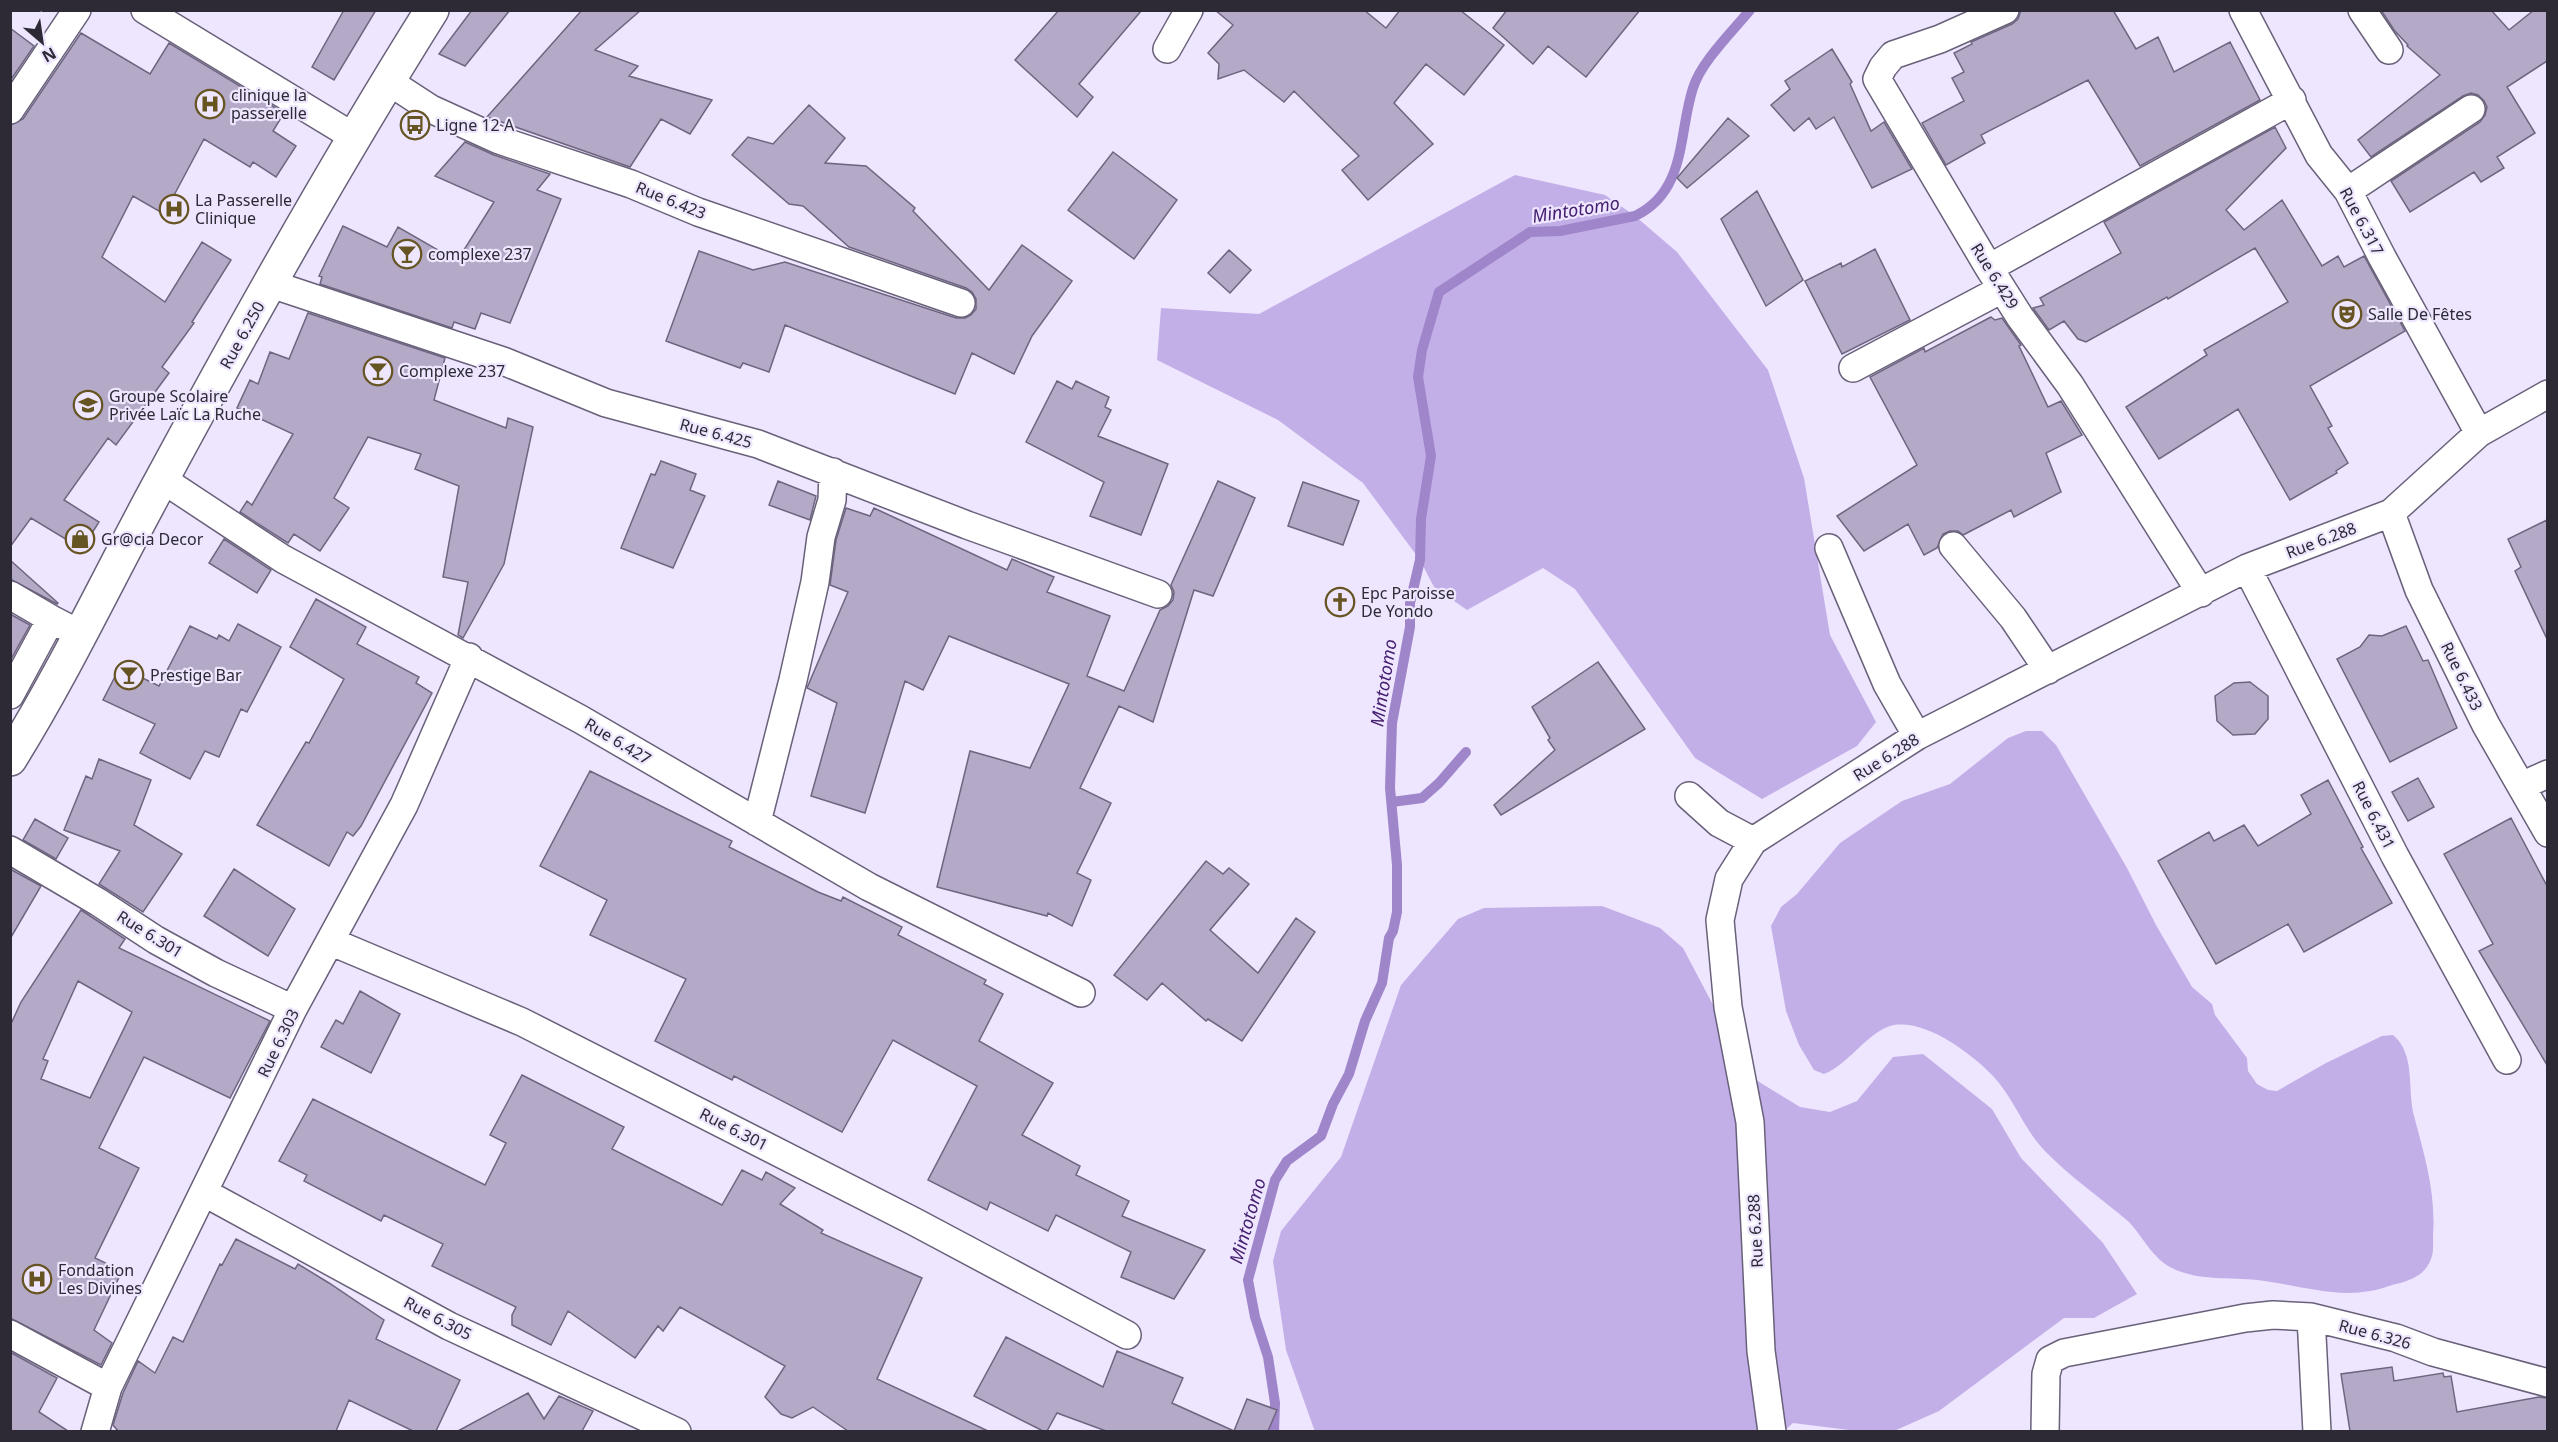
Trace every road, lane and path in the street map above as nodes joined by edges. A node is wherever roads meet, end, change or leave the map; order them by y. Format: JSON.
{"nodes":[{"id":1,"x":77,"y":10,"type":"edge"},
{"id":2,"x":145,"y":10,"type":"edge"},
{"id":3,"x":432,"y":10,"type":"edge"},
{"id":4,"x":1189,"y":10,"type":"edge"},
{"id":5,"x":2005,"y":10,"type":"edge"},
{"id":6,"x":2243,"y":10,"type":"edge"},
{"id":7,"x":2362,"y":10,"type":"edge"},
{"id":8,"x":1167,"y":49,"type":"dead end"},
{"id":9,"x":2389,"y":50,"type":"dead end"},
{"id":10,"x":388,"y":81,"type":"junction"},
{"id":11,"x":2292,"y":100,"type":"junction"},
{"id":12,"x":2471,"y":109,"type":"dead end"},
{"id":13,"x":10,"y":110,"type":"edge"},
{"id":14,"x":354,"y":137,"type":"junction"},
{"id":15,"x":2348,"y":191,"type":"junction"},
{"id":16,"x":1996,"y":279,"type":"junction"},
{"id":17,"x":271,"y":284,"type":"junction"},
{"id":18,"x":962,"y":303,"type":"dead end"},
{"id":19,"x":1853,"y":368,"type":"dead end"},
{"id":20,"x":2547,"y":394,"type":"edge"},
{"id":21,"x":2479,"y":433,"type":"junction"},
{"id":22,"x":833,"y":472,"type":"junction"},
{"id":23,"x":162,"y":479,"type":"junction"},
{"id":24,"x":2391,"y":513,"type":"junction"},
{"id":25,"x":1953,"y":546,"type":"dead end"},
{"id":26,"x":1829,"y":548,"type":"dead end"},
{"id":27,"x":2247,"y":568,"type":"junction"},
{"id":28,"x":2201,"y":593,"type":"junction"},
{"id":29,"x":1158,"y":594,"type":"dead end"},
{"id":30,"x":10,"y":595,"type":"edge"},
{"id":31,"x":51,"y":619,"type":"junction"},
{"id":32,"x":80,"y":634,"type":"junction"},
{"id":33,"x":469,"y":657,"type":"junction"},
{"id":34,"x":2048,"y":670,"type":"junction"},
{"id":35,"x":10,"y":695,"type":"edge"},
{"id":36,"x":1917,"y":736,"type":"junction"},
{"id":37,"x":13,"y":748,"type":"edge"},
{"id":38,"x":2547,"y":774,"type":"edge"},
{"id":39,"x":2522,"y":786,"type":"junction"},
{"id":40,"x":1689,"y":796,"type":"dead end"},
{"id":41,"x":757,"y":822,"type":"junction"},
{"id":42,"x":2547,"y":833,"type":"edge"},
{"id":43,"x":1753,"y":841,"type":"junction"},
{"id":44,"x":10,"y":850,"type":"edge"},
{"id":45,"x":332,"y":942,"type":"junction"},
{"id":46,"x":1081,"y":993,"type":"dead end"},
{"id":47,"x":294,"y":1009,"type":"junction"},
{"id":48,"x":2507,"y":1060,"type":"dead end"},
{"id":49,"x":205,"y":1192,"type":"junction"},
{"id":50,"x":2312,"y":1317,"type":"junction"},
{"id":51,"x":10,"y":1334,"type":"edge"},
{"id":52,"x":1127,"y":1335,"type":"dead end"},
{"id":53,"x":2547,"y":1383,"type":"edge"},
{"id":54,"x":108,"y":1387,"type":"junction"},
{"id":55,"x":94,"y":1431,"type":"edge"},
{"id":56,"x":677,"y":1431,"type":"edge"},
{"id":57,"x":1772,"y":1431,"type":"edge"},
{"id":58,"x":2045,"y":1431,"type":"edge"},
{"id":59,"x":2317,"y":1431,"type":"edge"}],
"edges":[{"from":1,"to":13,"type":"street"},
{"from":2,"to":14,"type":"street"},
{"from":3,"to":10,"type":"main road","name":"Rue 6.250"},
{"from":4,"to":8,"type":"street"},
{"from":5,"to":16,"type":"street","name":"Rue 6.429"},
{"from":6,"to":11,"type":"street","name":"Rue 6.317"},
{"from":7,"to":9,"type":"street"},
{"from":10,"to":14,"type":"main road","name":"Rue 6.250"},
{"from":10,"to":18,"type":"street","name":"Rue 6.423"},
{"from":11,"to":15,"type":"street","name":"Rue 6.317"},
{"from":11,"to":16,"type":"street"},
{"from":12,"to":15,"type":"street"},
{"from":14,"to":17,"type":"main road","name":"Rue 6.250"},
{"from":15,"to":21,"type":"street","name":"Rue 6.317"},
{"from":16,"to":19,"type":"street"},
{"from":16,"to":28,"type":"street","name":"Rue 6.429"},
{"from":17,"to":22,"type":"street","name":"Rue 6.425"},
{"from":17,"to":23,"type":"main road","name":"Rue 6.250"},
{"from":20,"to":21,"type":"street","name":"Rue 6.288"},
{"from":21,"to":24,"type":"street","name":"Rue 6.288"},
{"from":22,"to":29,"type":"street","name":"Rue 6.425"},
{"from":22,"to":41,"type":"street"},
{"from":23,"to":32,"type":"main road","name":"Rue 6.250"},
{"from":23,"to":33,"type":"street","name":"Rue 6.427"},
{"from":24,"to":27,"type":"street","name":"Rue 6.288"},
{"from":24,"to":39,"type":"street","name":"Rue 6.433"},
{"from":25,"to":34,"type":"street"},
{"from":26,"to":36,"type":"street"},
{"from":27,"to":28,"type":"street","name":"Rue 6.288"},
{"from":27,"to":48,"type":"street","name":"Rue 6.431"},
{"from":28,"to":34,"type":"street","name":"Rue 6.288"},
{"from":30,"to":31,"type":"street"},
{"from":31,"to":32,"type":"street"},
{"from":31,"to":35,"type":"street"},
{"from":32,"to":37,"type":"main road","name":"Rue 6.250"},
{"from":33,"to":41,"type":"street","name":"Rue 6.427"},
{"from":33,"to":45,"type":"street","name":"Rue 6.303"},
{"from":34,"to":36,"type":"street","name":"Rue 6.288"},
{"from":36,"to":43,"type":"street","name":"Rue 6.288"},
{"from":38,"to":39,"type":"street"},
{"from":39,"to":42,"type":"street","name":"Rue 6.433"},
{"from":40,"to":43,"type":"street"},
{"from":41,"to":46,"type":"street","name":"Rue 6.427"},
{"from":43,"to":57,"type":"street","name":"Rue 6.288"},
{"from":44,"to":47,"type":"street","name":"Rue 6.301"},
{"from":45,"to":47,"type":"street","name":"Rue 6.303"},
{"from":45,"to":52,"type":"street","name":"Rue 6.301"},
{"from":47,"to":49,"type":"street","name":"Rue 6.303"},
{"from":49,"to":54,"type":"street","name":"Rue 6.303"},
{"from":49,"to":56,"type":"street","name":"Rue 6.305"},
{"from":50,"to":53,"type":"street","name":"Rue 6.326"},
{"from":50,"to":58,"type":"street"},
{"from":50,"to":59,"type":"street","name":"Rue 6.326"},
{"from":51,"to":54,"type":"street"},
{"from":54,"to":55,"type":"street","name":"Rue 6.303"}]}
